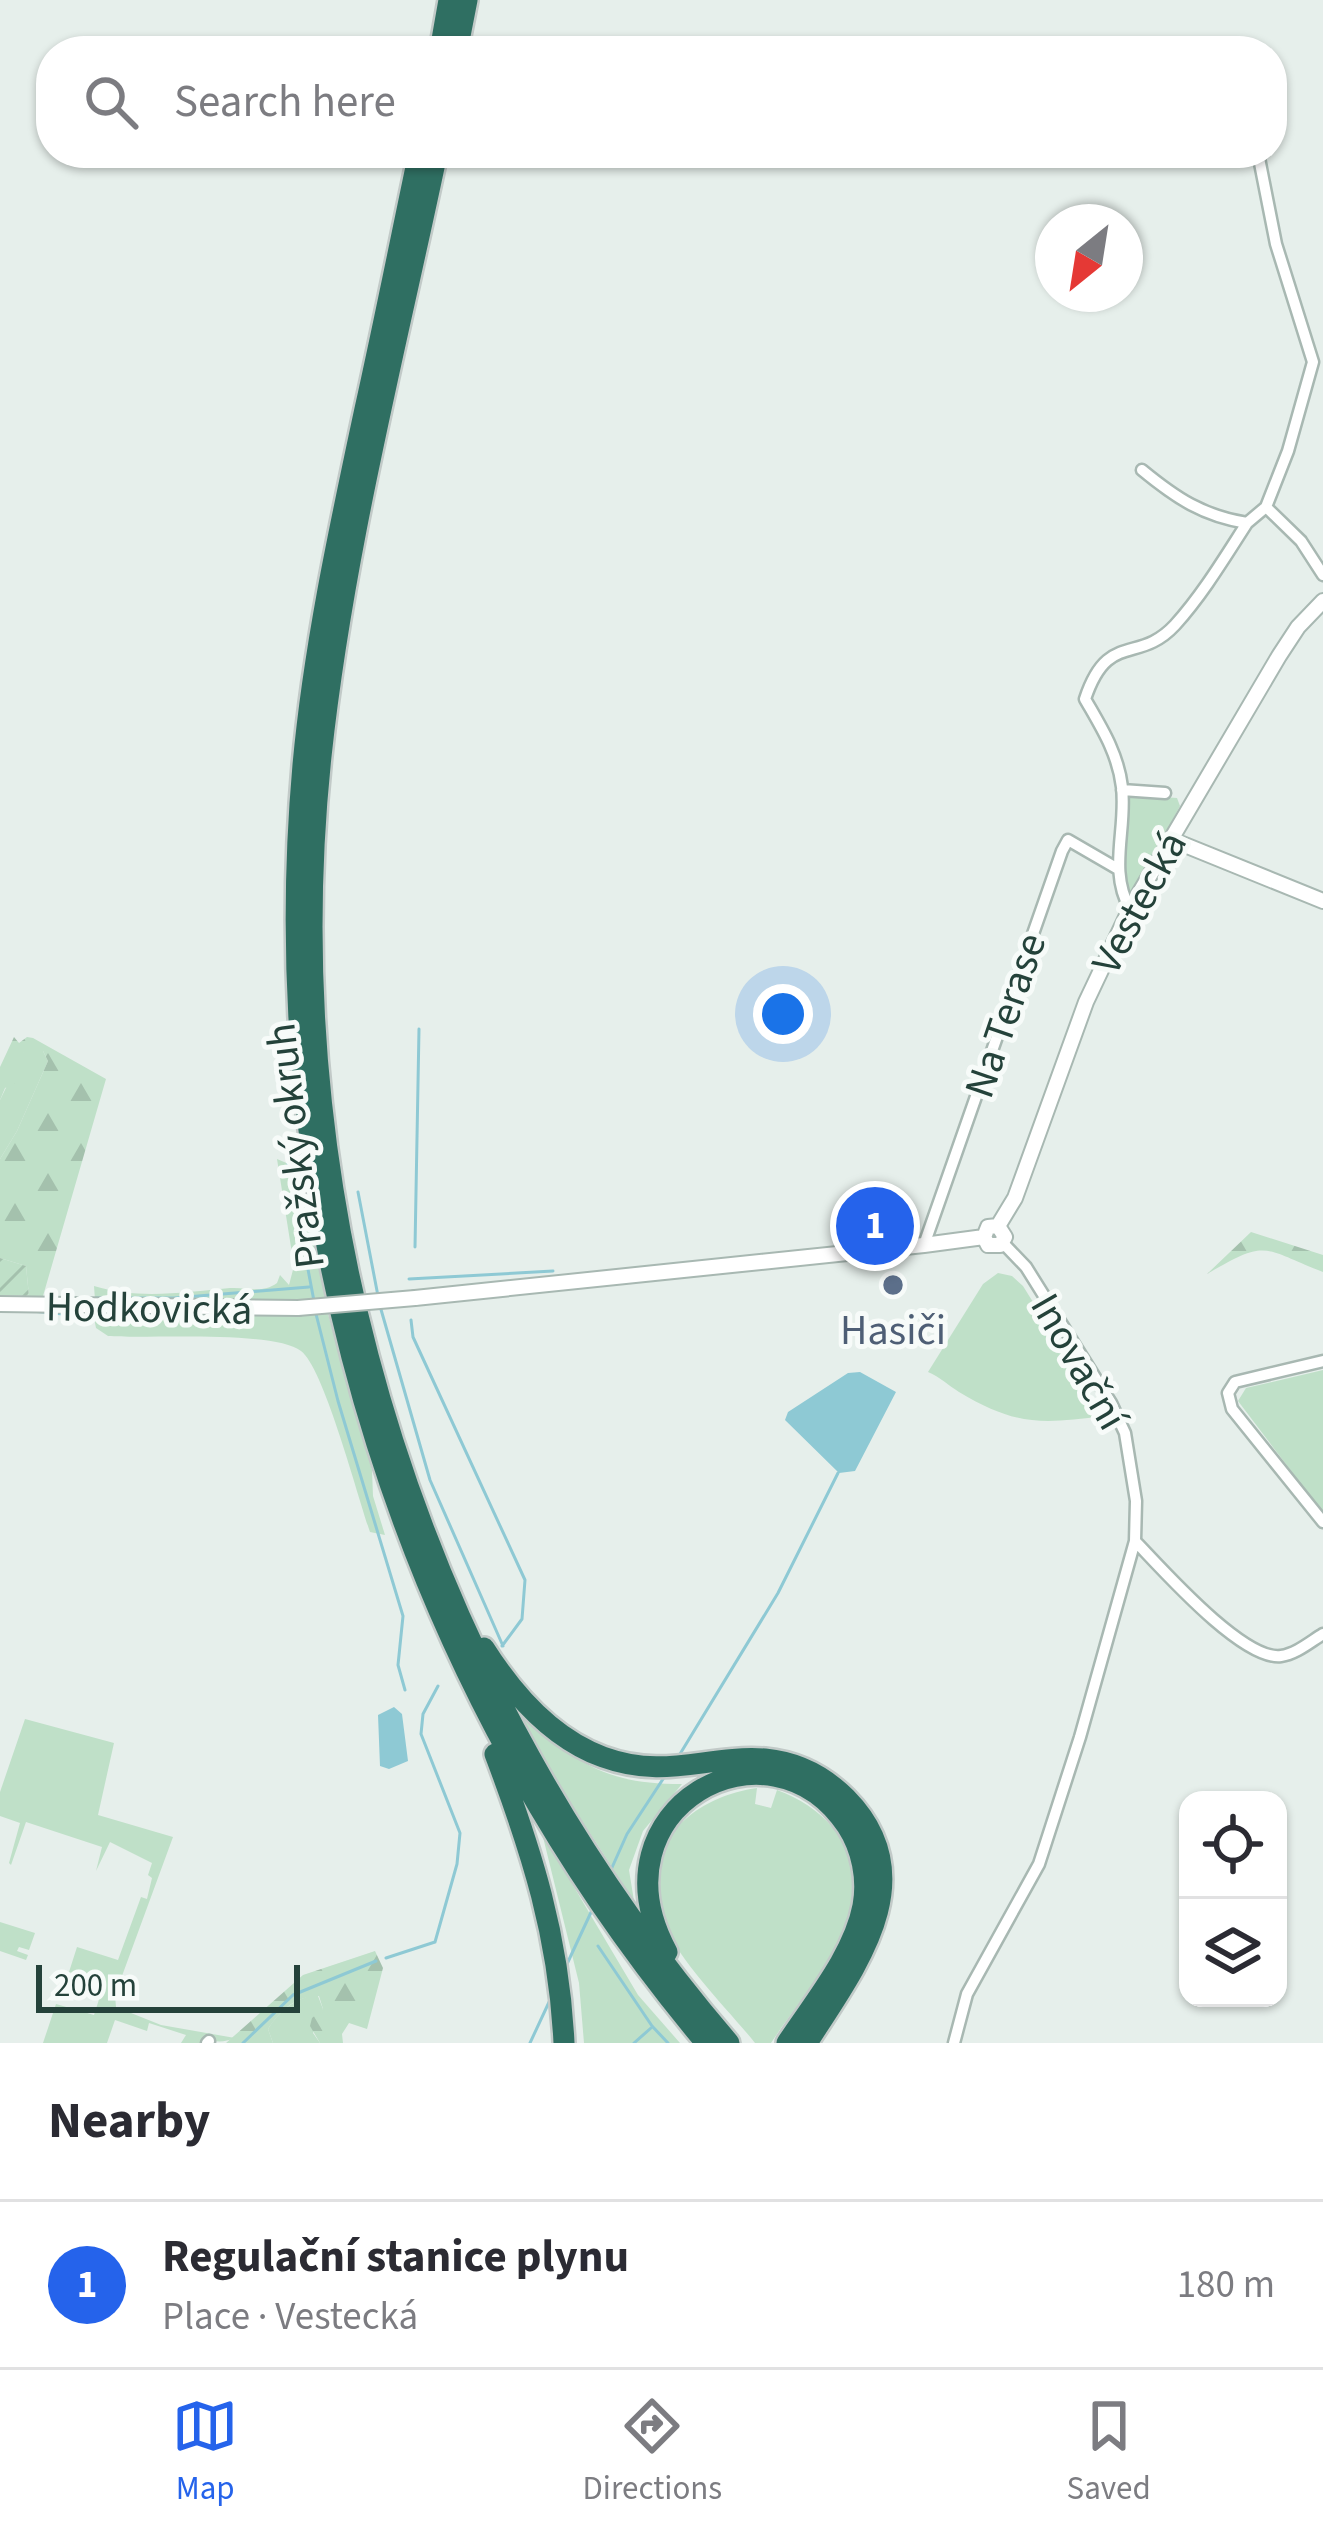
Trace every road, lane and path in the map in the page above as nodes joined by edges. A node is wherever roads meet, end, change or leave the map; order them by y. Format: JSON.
{"nodes":[{"id":1,"x":449,"y":0,"type":"edge"},
{"id":2,"x":467,"y":0,"type":"edge"},
{"id":3,"x":443,"y":36,"type":"edge"},
{"id":4,"x":460,"y":36,"type":"edge"},
{"id":5,"x":416,"y":168,"type":"edge"},
{"id":6,"x":434,"y":168,"type":"edge"},
{"id":7,"x":1261,"y":168,"type":"edge"},
{"id":8,"x":1318,"y":366,"type":"edge"},
{"id":9,"x":1142,"y":470,"type":"dead end"},
{"id":10,"x":1266,"y":507,"type":"junction"},
{"id":11,"x":1247,"y":523,"type":"junction"},
{"id":12,"x":1323,"y":575,"type":"edge"},
{"id":13,"x":1323,"y":601,"type":"edge"},
{"id":14,"x":1122,"y":790,"type":"junction"},
{"id":15,"x":1165,"y":793,"type":"dead end"},
{"id":16,"x":1170,"y":839,"type":"junction"},
{"id":17,"x":1118,"y":869,"type":"junction"},
{"id":18,"x":1323,"y":901,"type":"edge"},
{"id":19,"x":1130,"y":909,"type":"junction"},
{"id":20,"x":998,"y":1226,"type":"junction"},
{"id":21,"x":984,"y":1237,"type":"junction"},
{"id":22,"x":1003,"y":1243,"type":"junction"},
{"id":23,"x":925,"y":1245,"type":"junction"},
{"id":24,"x":0,"y":1304,"type":"edge"},
{"id":25,"x":1323,"y":1361,"type":"edge"},
{"id":26,"x":1323,"y":1522,"type":"edge"},
{"id":27,"x":1135,"y":1541,"type":"junction"},
{"id":28,"x":440,"y":1575,"type":"junction"},
{"id":29,"x":1323,"y":1634,"type":"edge"},
{"id":30,"x":465,"y":1672,"type":"junction"},
{"id":31,"x":593,"y":1880,"type":"junction"},
{"id":32,"x":610,"y":1904,"type":"junction"},
{"id":33,"x":700,"y":2009,"type":"junction"},
{"id":34,"x":564,"y":2043,"type":"edge"},
{"id":35,"x":706,"y":2043,"type":"edge"},
{"id":36,"x":729,"y":2043,"type":"edge"},
{"id":37,"x":787,"y":2043,"type":"edge"},
{"id":38,"x":807,"y":2043,"type":"edge"},
{"id":39,"x":955,"y":2043,"type":"edge"}],
"edges":[{"from":1,"to":3,"type":"highway"},
{"from":2,"to":4,"type":"highway"},
{"from":5,"to":30,"type":"highway","name":"Pražský okruh"},
{"from":6,"to":28,"type":"highway","name":"Pražský okruh"},
{"from":7,"to":8,"type":"street"},
{"from":8,"to":10,"type":"street"},
{"from":9,"to":11,"type":"street"},
{"from":10,"to":11,"type":"street"},
{"from":10,"to":12,"type":"street"},
{"from":11,"to":14,"type":"street"},
{"from":13,"to":16,"type":"street","name":"Vestecká"},
{"from":14,"to":15,"type":"street","name":"Vestecká"},
{"from":14,"to":17,"type":"street"},
{"from":16,"to":18,"type":"street"},
{"from":16,"to":19,"type":"street","name":"Vestecká"},
{"from":17,"to":19,"type":"street"},
{"from":17,"to":23,"type":"street","name":"Na Terase"},
{"from":19,"to":20,"type":"street","name":"Vestecká"},
{"from":20,"to":21,"type":"street","name":"Vestecká"},
{"from":20,"to":22,"type":"street"},
{"from":21,"to":22,"type":"street"},
{"from":21,"to":23,"type":"street"},
{"from":22,"to":27,"type":"street","name":"Inovační"},
{"from":23,"to":24,"type":"street","name":"Hodkovická","bridge":true},
{"from":25,"to":26,"type":"street"},
{"from":27,"to":29,"type":"street"},
{"from":27,"to":39,"type":"street","name":"Inovační"},
{"from":28,"to":31,"type":"highway","name":"Pražský okruh"},
{"from":28,"to":38,"type":"highway"},
{"from":30,"to":31,"type":"highway","name":"Pražský okruh"},
{"from":30,"to":34,"type":"highway"},
{"from":31,"to":32,"type":"highway","name":"Pražský okruh"},
{"from":32,"to":33,"type":"highway","name":"Pražský okruh"},
{"from":32,"to":35,"type":"highway","name":"Pražský okruh"},
{"from":33,"to":36,"type":"highway","name":"Pražský okruh"},
{"from":33,"to":37,"type":"highway"}]}
